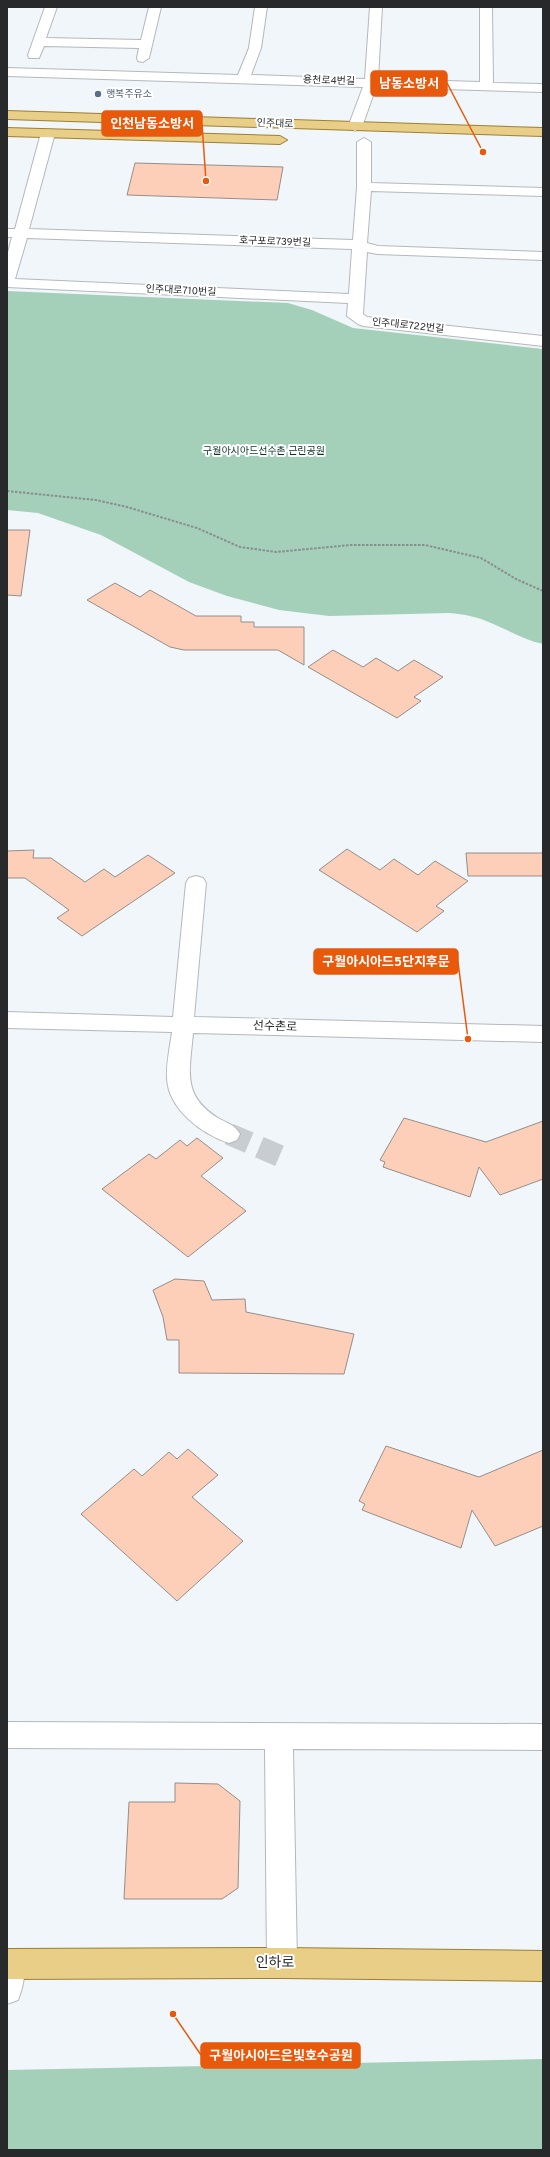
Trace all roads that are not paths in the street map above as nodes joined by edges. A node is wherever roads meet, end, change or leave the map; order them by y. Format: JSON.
{"nodes":[{"id":1,"x":51,"y":7,"type":"edge"},
{"id":2,"x":155,"y":7,"type":"edge"},
{"id":3,"x":261,"y":7,"type":"edge"},
{"id":4,"x":376,"y":7,"type":"edge"},
{"id":5,"x":486,"y":7,"type":"edge"},
{"id":6,"x":38,"y":42,"type":"junction"},
{"id":7,"x":146,"y":44,"type":"junction"},
{"id":8,"x":7,"y":72,"type":"edge"},
{"id":9,"x":28,"y":73,"type":"junction"},
{"id":10,"x":139,"y":76,"type":"junction"},
{"id":11,"x":244,"y":79,"type":"junction"},
{"id":12,"x":371,"y":83,"type":"junction"},
{"id":13,"x":487,"y":86,"type":"junction"},
{"id":14,"x":543,"y":88,"type":"edge"},
{"id":15,"x":7,"y":115,"type":"edge"},
{"id":16,"x":355,"y":127,"type":"junction"},
{"id":17,"x":7,"y":132,"type":"edge"},
{"id":18,"x":543,"y":132,"type":"edge"},
{"id":19,"x":48,"y":133,"type":"junction"},
{"id":20,"x":293,"y":140,"type":"dead end"},
{"id":21,"x":348,"y":142,"type":"dead end"},
{"id":22,"x":364,"y":142,"type":"junction"},
{"id":23,"x":379,"y":142,"type":"dead end"},
{"id":24,"x":364,"y":187,"type":"junction"},
{"id":25,"x":543,"y":192,"type":"edge"},
{"id":26,"x":13,"y":233,"type":"edge"},
{"id":27,"x":360,"y":245,"type":"junction"},
{"id":28,"x":543,"y":256,"type":"edge"},
{"id":29,"x":7,"y":283,"type":"edge"},
{"id":30,"x":356,"y":299,"type":"junction"},
{"id":31,"x":543,"y":341,"type":"edge"},
{"id":32,"x":196,"y":883,"type":"dead end"},
{"id":33,"x":7,"y":1020,"type":"edge"},
{"id":34,"x":182,"y":1024,"type":"junction"},
{"id":35,"x":543,"y":1034,"type":"edge"},
{"id":36,"x":229,"y":1134,"type":"tunnel mouth"},
{"id":37,"x":7,"y":1735,"type":"edge"},
{"id":38,"x":279,"y":1736,"type":"junction"},
{"id":39,"x":543,"y":1737,"type":"edge"},
{"id":40,"x":282,"y":1963,"type":"junction"},
{"id":41,"x":543,"y":1966,"type":"edge"},
{"id":42,"x":8,"y":1972,"type":"edge"}],
"edges":[{"from":1,"to":6,"type":"street"},
{"from":2,"to":7,"type":"street"},
{"from":3,"to":11,"type":"street"},
{"from":4,"to":12,"type":"street"},
{"from":5,"to":13,"type":"street"},
{"from":6,"to":7,"type":"street"},
{"from":6,"to":9,"type":"street"},
{"from":7,"to":10,"type":"street"},
{"from":8,"to":9,"type":"street","name":"용천로4번길"},
{"from":9,"to":10,"type":"street","name":"용천로4번길"},
{"from":10,"to":11,"type":"street","name":"용천로4번길"},
{"from":11,"to":12,"type":"street","name":"용천로4번길"},
{"from":12,"to":13,"type":"street","name":"용천로4번길"},
{"from":12,"to":16,"type":"street"},
{"from":13,"to":14,"type":"street","name":"용천로4번길"},
{"from":15,"to":16,"type":"main road","name":"인주대로"},
{"from":16,"to":18,"type":"main road","name":"인주대로"},
{"from":17,"to":19,"type":"main road","name":"인주대로"},
{"from":19,"to":20,"type":"main road","name":"인주대로"},
{"from":19,"to":26,"type":"street","name":"인주대로710번길"},
{"from":21,"to":22,"type":"main road"},
{"from":22,"to":23,"type":"main road"},
{"from":22,"to":24,"type":"street","name":"인주대로722번길"},
{"from":24,"to":25,"type":"street"},
{"from":24,"to":27,"type":"street","name":"인주대로722번길"},
{"from":26,"to":27,"type":"street","name":"호구포로739번길"},
{"from":26,"to":29,"type":"street","name":"인주대로710번길"},
{"from":27,"to":28,"type":"street","name":"호구포로739번길"},
{"from":27,"to":30,"type":"street","name":"인주대로722번길"},
{"from":29,"to":30,"type":"street","name":"인주대로710번길"},
{"from":30,"to":31,"type":"street","name":"인주대로722번길"},
{"from":32,"to":34,"type":"street"},
{"from":33,"to":34,"type":"street","name":"선수촌로"},
{"from":34,"to":35,"type":"street","name":"선수촌로"},
{"from":34,"to":36,"type":"street"},
{"from":37,"to":38,"type":"street"},
{"from":38,"to":39,"type":"street"},
{"from":38,"to":40,"type":"street"},
{"from":40,"to":41,"type":"main road","name":"인하로"},
{"from":40,"to":42,"type":"main road","name":"인하로"}]}
